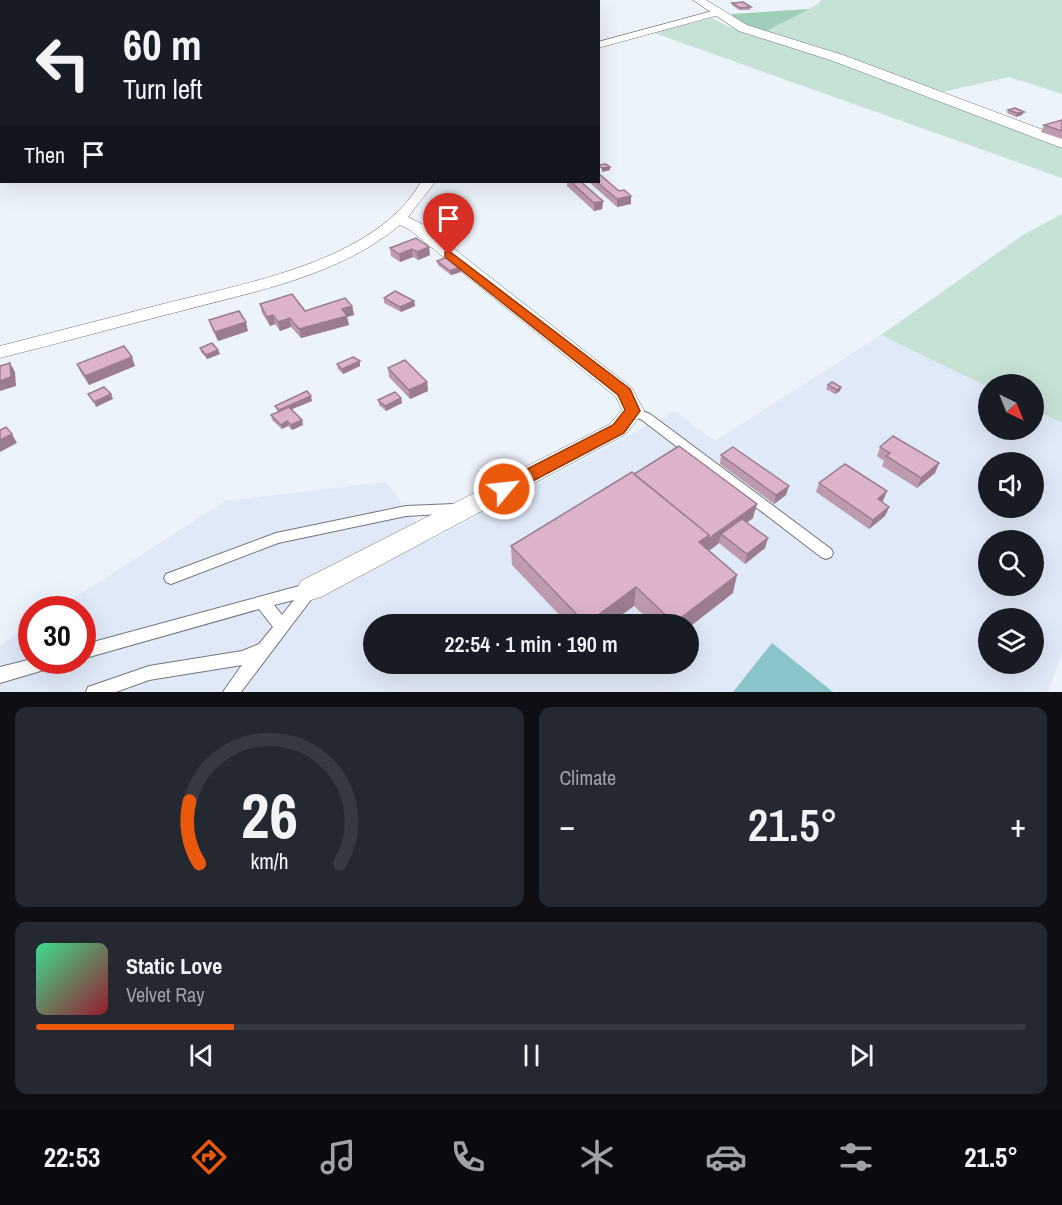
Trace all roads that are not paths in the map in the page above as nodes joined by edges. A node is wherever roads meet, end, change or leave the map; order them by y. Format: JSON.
{"nodes":[{"id":1,"x":698,"y":0,"type":"edge"},
{"id":2,"x":716,"y":14,"type":"junction"},
{"id":3,"x":600,"y":44,"type":"edge"},
{"id":4,"x":1062,"y":144,"type":"edge"},
{"id":5,"x":427,"y":183,"type":"edge"},
{"id":6,"x":399,"y":219,"type":"junction"},
{"id":7,"x":0,"y":352,"type":"edge"},
{"id":8,"x":633,"y":411,"type":"junction"},
{"id":9,"x":466,"y":509,"type":"junction"},
{"id":10,"x":826,"y":553,"type":"dead end"},
{"id":11,"x":171,"y":578,"type":"dead end"},
{"id":12,"x":310,"y":589,"type":"junction"},
{"id":13,"x":263,"y":603,"type":"junction"},
{"id":14,"x":282,"y":627,"type":"junction"},
{"id":15,"x":96,"y":648,"type":"edge"},
{"id":16,"x":265,"y":649,"type":"junction"},
{"id":17,"x":18,"y":670,"type":"edge"},
{"id":18,"x":0,"y":675,"type":"edge"},
{"id":19,"x":94,"y":692,"type":"edge"},
{"id":20,"x":231,"y":692,"type":"edge"}],
"edges":[{"from":1,"to":2,"type":"street"},
{"from":2,"to":3,"type":"street"},
{"from":2,"to":4,"type":"street"},
{"from":5,"to":6,"type":"street"},
{"from":6,"to":7,"type":"street"},
{"from":6,"to":8,"type":"street"},
{"from":8,"to":9,"type":"street"},
{"from":8,"to":10,"type":"lane"},
{"from":9,"to":11,"type":"lane"},
{"from":9,"to":12,"type":"street"},
{"from":12,"to":13,"type":"lane"},
{"from":12,"to":14,"type":"lane"},
{"from":13,"to":14,"type":"lane"},
{"from":13,"to":15,"type":"lane"},
{"from":14,"to":16,"type":"lane"},
{"from":16,"to":19,"type":"lane"},
{"from":16,"to":20,"type":"lane"},
{"from":17,"to":18,"type":"lane"}]}
